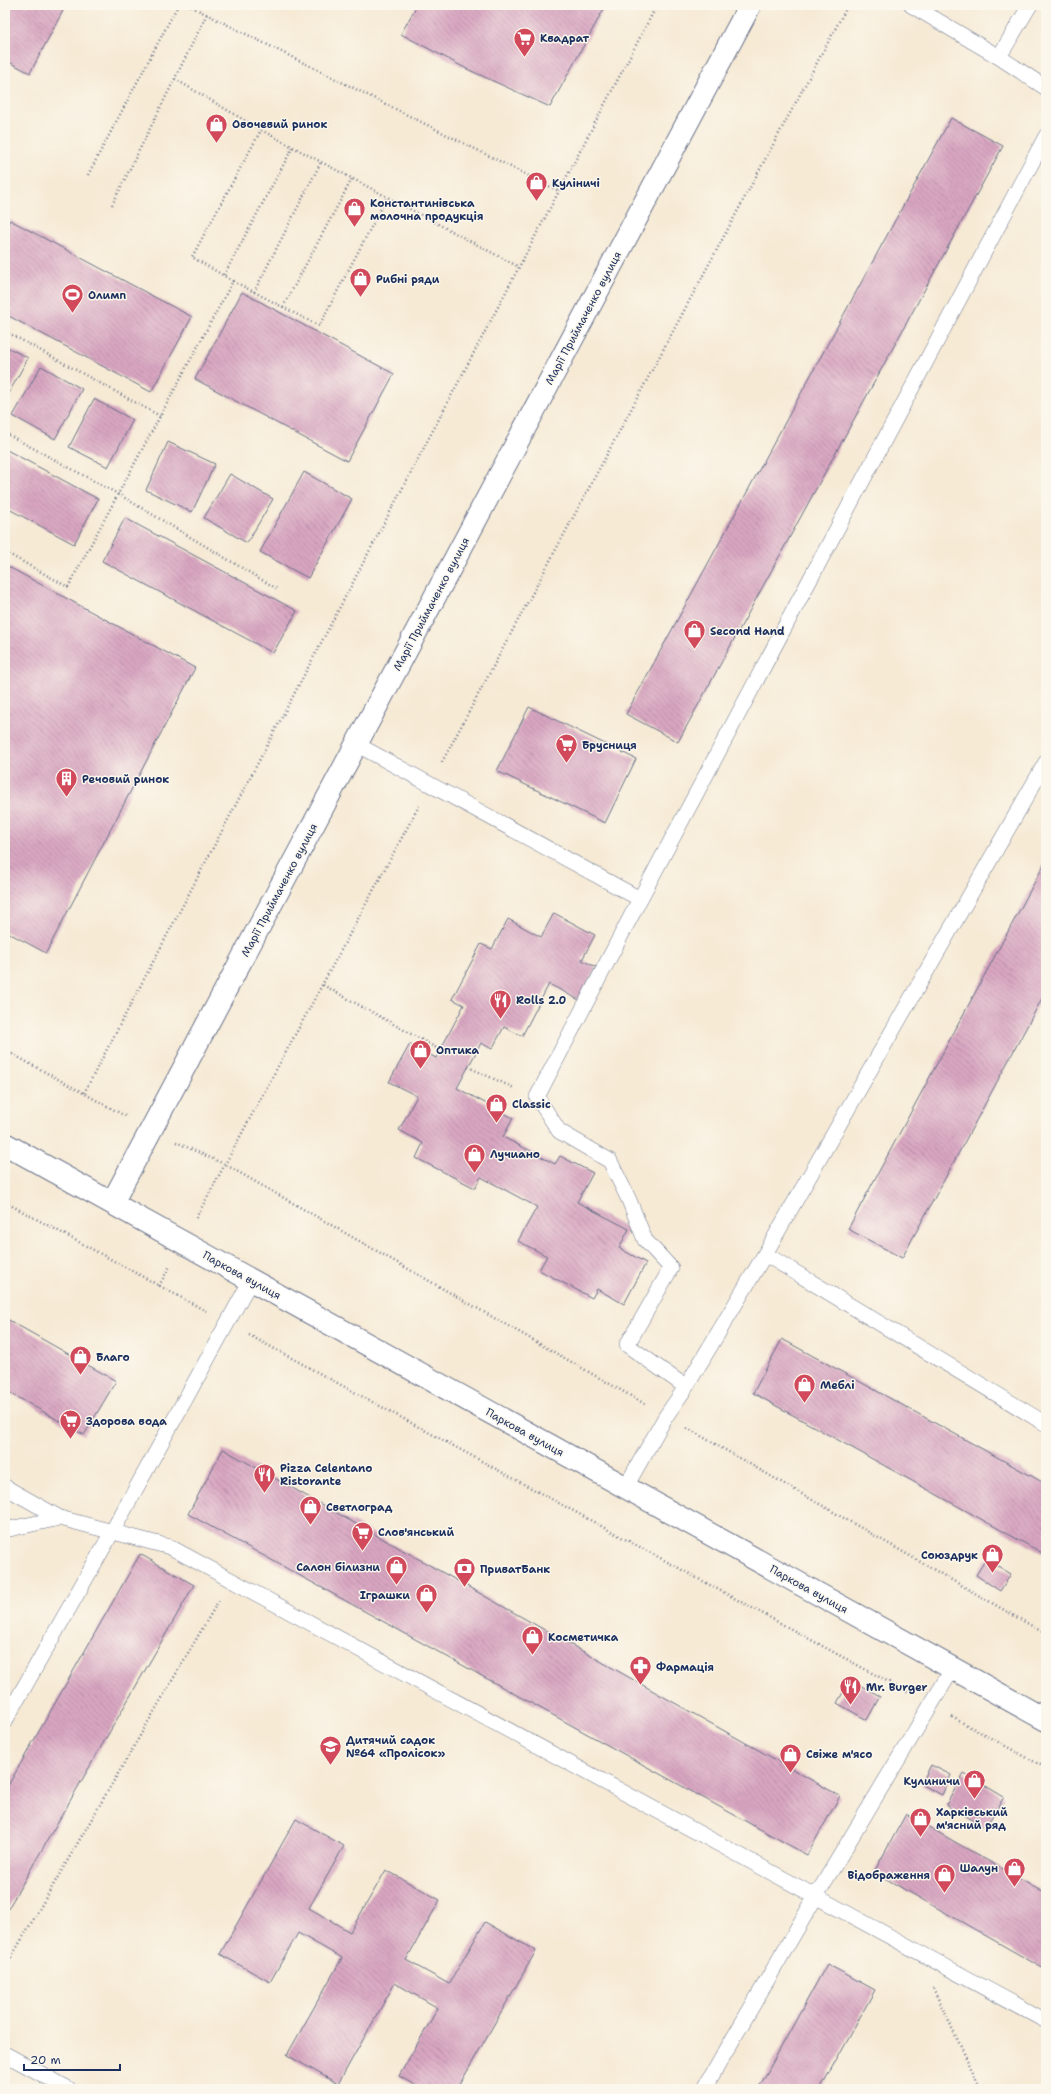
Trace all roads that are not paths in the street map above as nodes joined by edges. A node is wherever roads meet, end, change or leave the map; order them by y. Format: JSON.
{"nodes":[{"id":1,"x":750,"y":5,"type":"edge"},
{"id":2,"x":911,"y":5,"type":"edge"},
{"id":3,"x":1030,"y":5,"type":"edge"},
{"id":4,"x":1000,"y":57,"type":"junction"},
{"id":5,"x":1046,"y":88,"type":"edge"},
{"id":6,"x":1046,"y":136,"type":"edge"},
{"id":7,"x":356,"y":744,"type":"junction"},
{"id":8,"x":1046,"y":762,"type":"edge"},
{"id":9,"x":640,"y":899,"type":"junction"},
{"id":10,"x":5,"y":1144,"type":"edge"},
{"id":11,"x":112,"y":1203,"type":"junction"},
{"id":12,"x":765,"y":1254,"type":"junction"},
{"id":13,"x":251,"y":1280,"type":"junction"},
{"id":14,"x":686,"y":1387,"type":"junction"},
{"id":15,"x":1046,"y":1424,"type":"edge"},
{"id":16,"x":5,"y":1486,"type":"edge"},
{"id":17,"x":625,"y":1488,"type":"junction"},
{"id":18,"x":60,"y":1518,"type":"junction"},
{"id":19,"x":5,"y":1530,"type":"edge"},
{"id":20,"x":113,"y":1532,"type":"junction"},
{"id":21,"x":953,"y":1668,"type":"junction"},
{"id":22,"x":1046,"y":1720,"type":"edge"},
{"id":23,"x":5,"y":1721,"type":"edge"},
{"id":24,"x":816,"y":1896,"type":"junction"},
{"id":25,"x":1046,"y":2021,"type":"edge"},
{"id":26,"x":5,"y":2053,"type":"edge"},
{"id":27,"x":69,"y":2089,"type":"edge"},
{"id":28,"x":704,"y":2089,"type":"edge"}],
"edges":[{"from":1,"to":7,"type":"street","name":"Марії Приймаченко вулиця"},
{"from":2,"to":4,"type":"lane"},
{"from":3,"to":4,"type":"lane"},
{"from":4,"to":5,"type":"lane"},
{"from":6,"to":9,"type":"lane"},
{"from":7,"to":9,"type":"lane"},
{"from":7,"to":11,"type":"street","name":"Марії Приймаченко вулиця"},
{"from":8,"to":12,"type":"lane"},
{"from":9,"to":14,"type":"lane"},
{"from":10,"to":11,"type":"street","name":"Паркова вулиця"},
{"from":11,"to":13,"type":"street","name":"Паркова вулиця"},
{"from":12,"to":14,"type":"lane"},
{"from":12,"to":15,"type":"lane"},
{"from":13,"to":17,"type":"street","name":"Паркова вулиця"},
{"from":13,"to":20,"type":"lane"},
{"from":14,"to":17,"type":"lane"},
{"from":16,"to":18,"type":"lane"},
{"from":17,"to":21,"type":"street","name":"Паркова вулиця"},
{"from":18,"to":19,"type":"lane"},
{"from":18,"to":20,"type":"lane"},
{"from":20,"to":23,"type":"lane"},
{"from":20,"to":24,"type":"lane"},
{"from":21,"to":22,"type":"street","name":"Паркова вулиця"},
{"from":21,"to":24,"type":"lane"},
{"from":24,"to":25,"type":"lane"},
{"from":24,"to":28,"type":"lane"},
{"from":26,"to":27,"type":"lane"}]}
